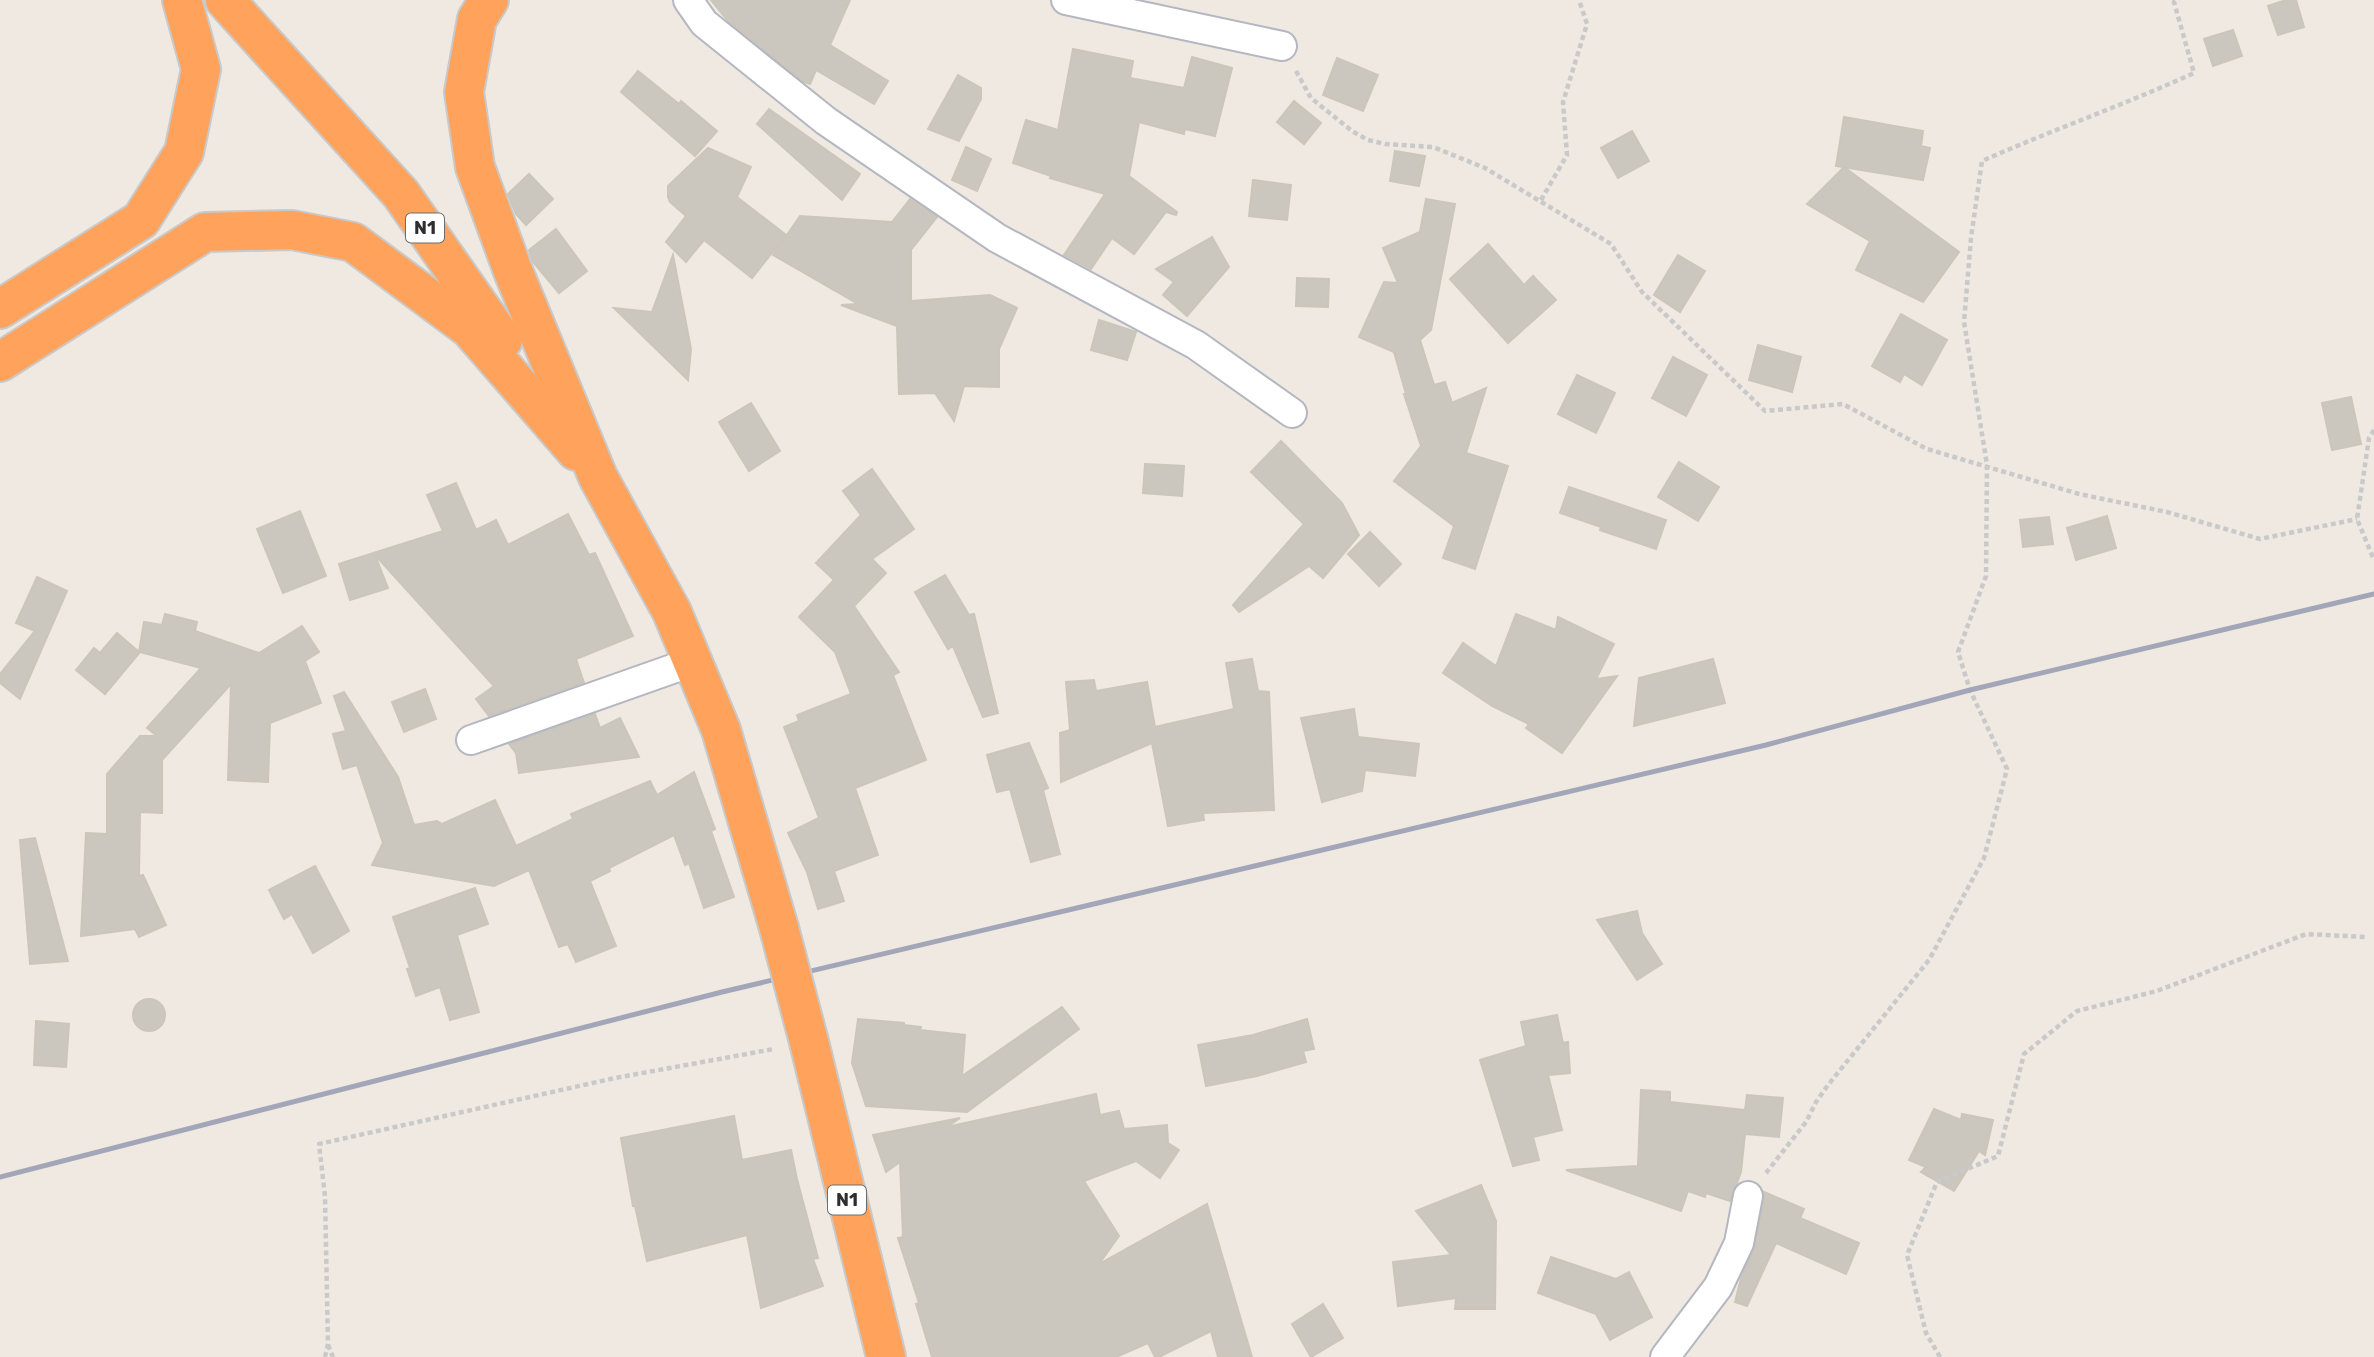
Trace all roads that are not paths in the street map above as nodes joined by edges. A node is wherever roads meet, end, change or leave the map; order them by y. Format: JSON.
{"nodes":[{"id":1,"x":182,"y":0,"type":"edge"},
{"id":2,"x":225,"y":0,"type":"edge"},
{"id":3,"x":489,"y":0,"type":"edge"},
{"id":4,"x":688,"y":0,"type":"edge"},
{"id":5,"x":1066,"y":0,"type":"edge"},
{"id":6,"x":1282,"y":46,"type":"road end"},
{"id":7,"x":0,"y":309,"type":"edge"},
{"id":8,"x":0,"y":362,"type":"edge"},
{"id":9,"x":1292,"y":412,"type":"dead end"},
{"id":10,"x":598,"y":477,"type":"junction"},
{"id":11,"x":692,"y":662,"type":"junction"},
{"id":12,"x":471,"y":740,"type":"dead end"},
{"id":13,"x":1748,"y":1196,"type":"road end"},
{"id":14,"x":886,"y":1357,"type":"edge"},
{"id":15,"x":1665,"y":1357,"type":"edge"}],
"edges":[{"from":1,"to":7,"type":"highway"},
{"from":2,"to":10,"type":"highway","number":"N1"},
{"from":3,"to":10,"type":"highway"},
{"from":4,"to":9,"type":"street"},
{"from":5,"to":6,"type":"street"},
{"from":8,"to":10,"type":"highway"},
{"from":10,"to":11,"type":"highway","number":"N1"},
{"from":11,"to":12,"type":"street"},
{"from":11,"to":14,"type":"highway","number":"N1","bridge":true},
{"from":13,"to":15,"type":"street"}]}
